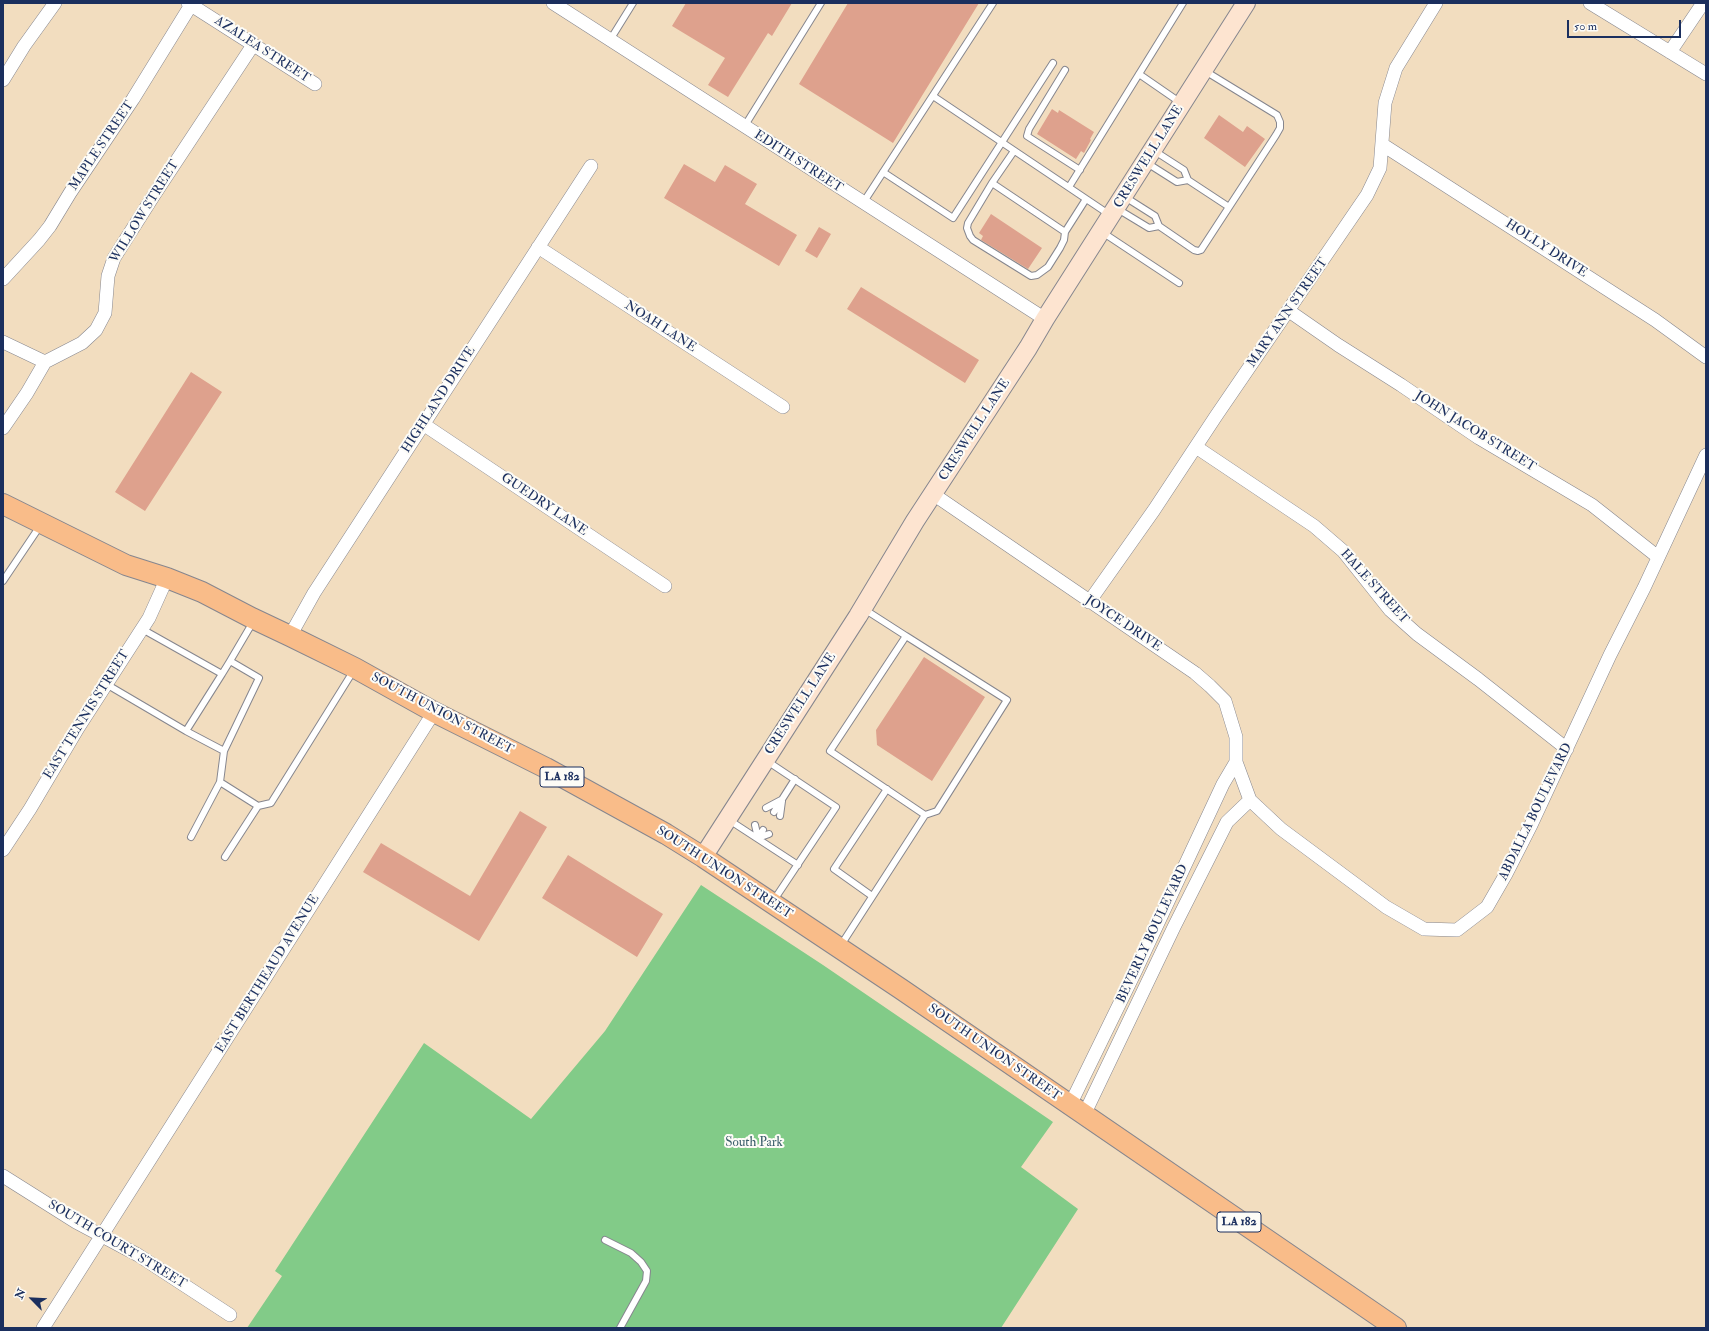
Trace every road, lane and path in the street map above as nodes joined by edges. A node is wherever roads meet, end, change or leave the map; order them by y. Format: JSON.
{"nodes":[{"id":1,"x":55,"y":3,"type":"edge"},
{"id":2,"x":553,"y":3,"type":"edge"},
{"id":3,"x":633,"y":3,"type":"edge"},
{"id":4,"x":821,"y":3,"type":"edge"},
{"id":5,"x":993,"y":3,"type":"edge"},
{"id":6,"x":1183,"y":3,"type":"edge"},
{"id":7,"x":1246,"y":3,"type":"edge"},
{"id":8,"x":1436,"y":3,"type":"edge"},
{"id":9,"x":1590,"y":3,"type":"edge"},
{"id":10,"x":1704,"y":3,"type":"edge"},
{"id":11,"x":190,"y":4,"type":"edge"},
{"id":12,"x":610,"y":40,"type":"junction"},
{"id":13,"x":253,"y":45,"type":"junction"},
{"id":14,"x":1670,"y":52,"type":"junction"},
{"id":15,"x":1053,"y":63,"type":"dead end"},
{"id":16,"x":1065,"y":70,"type":"dead end"},
{"id":17,"x":1204,"y":70,"type":"junction"},
{"id":18,"x":1139,"y":74,"type":"junction"},
{"id":19,"x":1706,"y":74,"type":"edge"},
{"id":20,"x":3,"y":80,"type":"edge"},
{"id":21,"x":315,"y":84,"type":"dead end"},
{"id":22,"x":933,"y":96,"type":"junction"},
{"id":23,"x":1182,"y":104,"type":"junction"},
{"id":24,"x":744,"y":127,"type":"junction"},
{"id":25,"x":1002,"y":142,"type":"junction"},
{"id":26,"x":1383,"y":145,"type":"junction"},
{"id":27,"x":1014,"y":151,"type":"junction"},
{"id":28,"x":1149,"y":156,"type":"junction"},
{"id":29,"x":591,"y":166,"type":"dead end"},
{"id":30,"x":1080,"y":170,"type":"junction"},
{"id":31,"x":883,"y":172,"type":"junction"},
{"id":32,"x":1188,"y":180,"type":"junction"},
{"id":33,"x":992,"y":184,"type":"junction"},
{"id":34,"x":1069,"y":187,"type":"junction"},
{"id":35,"x":1086,"y":199,"type":"junction"},
{"id":36,"x":863,"y":203,"type":"junction"},
{"id":37,"x":1117,"y":207,"type":"junction"},
{"id":38,"x":1229,"y":207,"type":"junction"},
{"id":39,"x":1159,"y":226,"type":"junction"},
{"id":40,"x":1065,"y":232,"type":"junction"},
{"id":41,"x":1102,"y":232,"type":"junction"},
{"id":42,"x":538,"y":247,"type":"junction"},
{"id":43,"x":3,"y":279,"type":"edge"},
{"id":44,"x":1179,"y":283,"type":"dead end"},
{"id":45,"x":1289,"y":311,"type":"junction"},
{"id":46,"x":1045,"y":319,"type":"junction"},
{"id":47,"x":3,"y":342,"type":"edge"},
{"id":48,"x":1706,"y":357,"type":"edge"},
{"id":49,"x":45,"y":362,"type":"junction"},
{"id":50,"x":783,"y":407,"type":"dead end"},
{"id":51,"x":424,"y":424,"type":"junction"},
{"id":52,"x":3,"y":428,"type":"edge"},
{"id":53,"x":1196,"y":447,"type":"junction"},
{"id":54,"x":1706,"y":455,"type":"edge"},
{"id":55,"x":933,"y":494,"type":"junction"},
{"id":56,"x":3,"y":504,"type":"edge"},
{"id":57,"x":42,"y":524,"type":"junction"},
{"id":58,"x":1658,"y":557,"type":"junction"},
{"id":59,"x":167,"y":578,"type":"junction"},
{"id":60,"x":3,"y":581,"type":"edge"},
{"id":61,"x":665,"y":586,"type":"dead end"},
{"id":62,"x":1089,"y":602,"type":"junction"},
{"id":63,"x":863,"y":608,"type":"junction"},
{"id":64,"x":255,"y":620,"type":"junction"},
{"id":65,"x":142,"y":629,"type":"junction"},
{"id":66,"x":290,"y":636,"type":"junction"},
{"id":67,"x":906,"y":636,"type":"junction"},
{"id":68,"x":230,"y":661,"type":"junction"},
{"id":69,"x":355,"y":668,"type":"junction"},
{"id":70,"x":222,"y":674,"type":"junction"},
{"id":71,"x":106,"y":684,"type":"junction"},
{"id":72,"x":434,"y":712,"type":"junction"},
{"id":73,"x":186,"y":732,"type":"junction"},
{"id":74,"x":1567,"y":749,"type":"junction"},
{"id":75,"x":224,"y":751,"type":"junction"},
{"id":76,"x":766,"y":760,"type":"junction"},
{"id":77,"x":1236,"y":762,"type":"junction"},
{"id":78,"x":795,"y":779,"type":"junction"},
{"id":79,"x":220,"y":782,"type":"junction"},
{"id":80,"x":887,"y":788,"type":"junction"},
{"id":81,"x":782,"y":800,"type":"junction"},
{"id":82,"x":1250,"y":800,"type":"junction"},
{"id":83,"x":258,"y":806,"type":"junction"},
{"id":84,"x":766,"y":808,"type":"dead end"},
{"id":85,"x":774,"y":812,"type":"dead end"},
{"id":86,"x":924,"y":814,"type":"junction"},
{"id":87,"x":1209,"y":815,"type":"junction"},
{"id":88,"x":780,"y":816,"type":"dead end"},
{"id":89,"x":728,"y":819,"type":"junction"},
{"id":90,"x":1227,"y":822,"type":"junction"},
{"id":91,"x":755,"y":825,"type":"dead end"},
{"id":92,"x":763,"y":830,"type":"dead end"},
{"id":93,"x":769,"y":834,"type":"dead end"},
{"id":94,"x":191,"y":837,"type":"dead end"},
{"id":95,"x":758,"y":838,"type":"junction"},
{"id":96,"x":3,"y":850,"type":"edge"},
{"id":97,"x":703,"y":857,"type":"junction"},
{"id":98,"x":225,"y":858,"type":"dead end"},
{"id":99,"x":798,"y":864,"type":"junction"},
{"id":100,"x":872,"y":896,"type":"junction"},
{"id":101,"x":772,"y":904,"type":"junction"},
{"id":102,"x":839,"y":948,"type":"junction"},
{"id":103,"x":1077,"y":1110,"type":"junction"},
{"id":104,"x":3,"y":1176,"type":"edge"},
{"id":105,"x":102,"y":1235,"type":"junction"},
{"id":106,"x":605,"y":1240,"type":"dead end"},
{"id":107,"x":230,"y":1315,"type":"dead end"},
{"id":108,"x":43,"y":1328,"type":"edge"},
{"id":109,"x":620,"y":1328,"type":"edge"},
{"id":110,"x":1396,"y":1328,"type":"edge"}],
"edges":[{"from":1,"to":20,"type":"street"},
{"from":2,"to":12,"type":"street","name":"EDITH STREET"},
{"from":3,"to":12,"type":"lane"},
{"from":4,"to":24,"type":"lane"},
{"from":5,"to":22,"type":"lane"},
{"from":6,"to":18,"type":"lane"},
{"from":7,"to":17,"type":"main road","name":"CRESWELL LANE"},
{"from":8,"to":26,"type":"street","name":"MARY ANN STREET"},
{"from":9,"to":14,"type":"street"},
{"from":10,"to":14,"type":"street"},
{"from":11,"to":13,"type":"street","name":"AZALEA STREET"},
{"from":11,"to":43,"type":"street","name":"MAPLE STREET"},
{"from":12,"to":24,"type":"street","name":"EDITH STREET"},
{"from":13,"to":21,"type":"street","name":"AZALEA STREET"},
{"from":13,"to":49,"type":"street","name":"WILLOW STREET"},
{"from":14,"to":19,"type":"street"},
{"from":15,"to":25,"type":"lane"},
{"from":16,"to":30,"type":"lane"},
{"from":17,"to":23,"type":"main road","name":"CRESWELL LANE"},
{"from":17,"to":38,"type":"lane"},
{"from":18,"to":23,"type":"lane"},
{"from":18,"to":30,"type":"lane"},
{"from":22,"to":25,"type":"lane"},
{"from":22,"to":31,"type":"lane"},
{"from":23,"to":28,"type":"main road","name":"CRESWELL LANE"},
{"from":24,"to":36,"type":"street","name":"EDITH STREET"},
{"from":25,"to":27,"type":"lane"},
{"from":25,"to":31,"type":"lane"},
{"from":26,"to":45,"type":"street","name":"MARY ANN STREET"},
{"from":26,"to":48,"type":"street","name":"HOLLY DRIVE"},
{"from":27,"to":33,"type":"lane"},
{"from":27,"to":34,"type":"lane"},
{"from":28,"to":32,"type":"lane"},
{"from":28,"to":32,"type":"lane"},
{"from":28,"to":37,"type":"main road","name":"CRESWELL LANE"},
{"from":29,"to":42,"type":"street","name":"HIGHLAND DRIVE"},
{"from":30,"to":34,"type":"lane"},
{"from":31,"to":36,"type":"lane"},
{"from":32,"to":38,"type":"lane"},
{"from":33,"to":40,"type":"lane"},
{"from":33,"to":40,"type":"lane"},
{"from":34,"to":35,"type":"lane"},
{"from":35,"to":37,"type":"lane"},
{"from":35,"to":40,"type":"lane"},
{"from":36,"to":46,"type":"street","name":"EDITH STREET"},
{"from":37,"to":39,"type":"lane"},
{"from":37,"to":39,"type":"lane"},
{"from":37,"to":41,"type":"main road","name":"CRESWELL LANE"},
{"from":38,"to":39,"type":"lane"},
{"from":41,"to":44,"type":"lane"},
{"from":41,"to":46,"type":"main road","name":"CRESWELL LANE"},
{"from":42,"to":50,"type":"street","name":"NOAH LANE"},
{"from":42,"to":51,"type":"street","name":"HIGHLAND DRIVE"},
{"from":45,"to":53,"type":"street","name":"MARY ANN STREET"},
{"from":45,"to":58,"type":"street","name":"JOHN JACOB STREET"},
{"from":46,"to":55,"type":"main road","name":"CRESWELL LANE"},
{"from":47,"to":49,"type":"street"},
{"from":49,"to":52,"type":"street"},
{"from":51,"to":61,"type":"street","name":"GUEDRY LANE"},
{"from":51,"to":66,"type":"street","name":"HIGHLAND DRIVE"},
{"from":53,"to":62,"type":"street","name":"MARY ANN STREET"},
{"from":53,"to":74,"type":"street","name":"HALE STREET"},
{"from":54,"to":58,"type":"street","name":"ABDALLA BOULEVARD"},
{"from":55,"to":62,"type":"street","name":"JOYCE DRIVE"},
{"from":55,"to":63,"type":"main road","name":"CRESWELL LANE"},
{"from":56,"to":57,"type":"main road","name":"SOUTH UNION STREET","number":"LA 182"},
{"from":57,"to":59,"type":"main road","name":"SOUTH UNION STREET","number":"LA 182"},
{"from":57,"to":60,"type":"lane"},
{"from":58,"to":74,"type":"street","name":"ABDALLA BOULEVARD"},
{"from":59,"to":64,"type":"main road","name":"SOUTH UNION STREET","number":"LA 182"},
{"from":59,"to":65,"type":"street","name":"EAST TENNIS STREET"},
{"from":62,"to":77,"type":"street","name":"JOYCE DRIVE"},
{"from":63,"to":67,"type":"lane"},
{"from":63,"to":76,"type":"main road","name":"CRESWELL LANE"},
{"from":64,"to":66,"type":"main road","name":"SOUTH UNION STREET","number":"LA 182"},
{"from":64,"to":68,"type":"lane"},
{"from":65,"to":70,"type":"lane"},
{"from":65,"to":71,"type":"street","name":"EAST TENNIS STREET"},
{"from":66,"to":69,"type":"main road","name":"SOUTH UNION STREET","number":"LA 182"},
{"from":67,"to":80,"type":"lane"},
{"from":67,"to":86,"type":"lane"},
{"from":68,"to":70,"type":"lane"},
{"from":68,"to":75,"type":"lane"},
{"from":69,"to":72,"type":"main road","name":"SOUTH UNION STREET","number":"LA 182"},
{"from":69,"to":83,"type":"lane"},
{"from":70,"to":73,"type":"lane"},
{"from":71,"to":73,"type":"lane"},
{"from":71,"to":96,"type":"street","name":"EAST TENNIS STREET"},
{"from":72,"to":97,"type":"main road","name":"SOUTH UNION STREET","number":"LA 182"},
{"from":72,"to":105,"type":"street","name":"EAST BERTHEAUD AVENUE"},
{"from":73,"to":75,"type":"lane"},
{"from":74,"to":82,"type":"street","name":"ABDALLA BOULEVARD"},
{"from":75,"to":79,"type":"lane"},
{"from":76,"to":78,"type":"lane"},
{"from":76,"to":89,"type":"main road","name":"CRESWELL LANE"},
{"from":77,"to":82,"type":"street","name":"JOYCE DRIVE"},
{"from":77,"to":87,"type":"street","name":"BEVERLY BOULEVARD"},
{"from":78,"to":81,"type":"lane"},
{"from":78,"to":99,"type":"lane"},
{"from":79,"to":83,"type":"lane"},
{"from":79,"to":94,"type":"lane"},
{"from":80,"to":86,"type":"lane"},
{"from":80,"to":100,"type":"lane"},
{"from":81,"to":84,"type":"lane"},
{"from":81,"to":85,"type":"lane"},
{"from":81,"to":88,"type":"lane"},
{"from":82,"to":90,"type":"street","name":"BEVERLY BOULEVARD"},
{"from":83,"to":98,"type":"lane"},
{"from":86,"to":100,"type":"lane"},
{"from":87,"to":90,"type":"street"},
{"from":87,"to":103,"type":"street","name":"BEVERLY BOULEVARD"},
{"from":89,"to":95,"type":"lane"},
{"from":89,"to":97,"type":"main road","name":"CRESWELL LANE"},
{"from":90,"to":103,"type":"street","name":"BEVERLY BOULEVARD"},
{"from":91,"to":95,"type":"lane"},
{"from":92,"to":95,"type":"lane"},
{"from":93,"to":95,"type":"lane"},
{"from":95,"to":99,"type":"lane"},
{"from":97,"to":101,"type":"main road","name":"SOUTH UNION STREET","number":"LA 182"},
{"from":99,"to":101,"type":"lane"},
{"from":100,"to":102,"type":"lane"},
{"from":101,"to":102,"type":"main road","name":"SOUTH UNION STREET","number":"LA 182"},
{"from":102,"to":103,"type":"main road","name":"SOUTH UNION STREET","number":"LA 182"},
{"from":103,"to":110,"type":"main road","name":"SOUTH UNION STREET","number":"LA 182"},
{"from":104,"to":105,"type":"street","name":"SOUTH COURT STREET"},
{"from":105,"to":107,"type":"street","name":"SOUTH COURT STREET"},
{"from":105,"to":108,"type":"street","name":"EAST BERTHEAUD AVENUE"},
{"from":106,"to":109,"type":"lane"}]}
